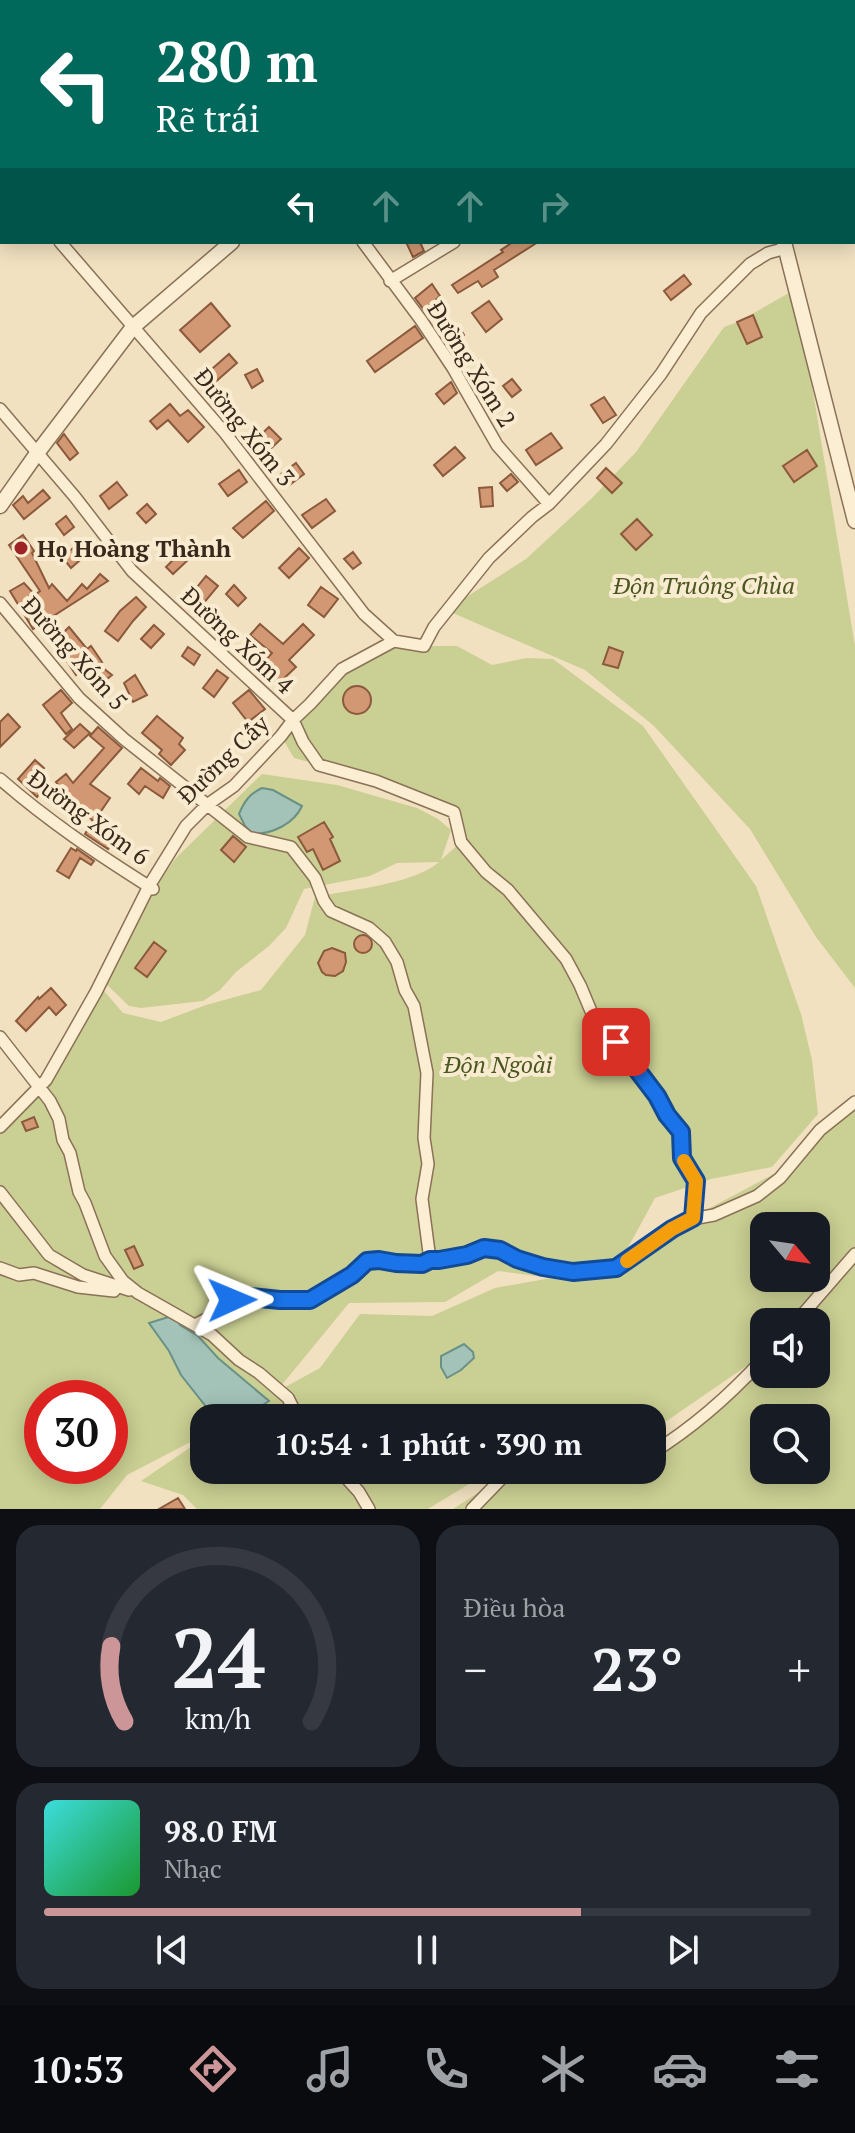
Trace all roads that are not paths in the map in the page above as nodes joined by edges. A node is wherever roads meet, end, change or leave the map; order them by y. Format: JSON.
{"nodes":[{"id":1,"x":62,"y":244,"type":"edge"},
{"id":2,"x":230,"y":244,"type":"edge"},
{"id":3,"x":364,"y":244,"type":"edge"},
{"id":4,"x":451,"y":244,"type":"edge"},
{"id":5,"x":785,"y":245,"type":"edge"},
{"id":6,"x":390,"y":281,"type":"junction"},
{"id":7,"x":133,"y":327,"type":"junction"},
{"id":8,"x":0,"y":409,"type":"edge"},
{"id":9,"x":38,"y":452,"type":"junction"},
{"id":10,"x":549,"y":504,"type":"junction"},
{"id":11,"x":0,"y":506,"type":"edge"},
{"id":12,"x":855,"y":521,"type":"edge"},
{"id":13,"x":0,"y":603,"type":"edge"},
{"id":14,"x":394,"y":641,"type":"junction"},
{"id":15,"x":293,"y":720,"type":"junction"},
{"id":16,"x":0,"y":779,"type":"edge"},
{"id":17,"x":207,"y":805,"type":"junction"},
{"id":18,"x":151,"y":888,"type":"junction"},
{"id":19,"x":0,"y":1037,"type":"edge"},
{"id":20,"x":39,"y":1087,"type":"junction"},
{"id":21,"x":855,"y":1102,"type":"edge"},
{"id":22,"x":0,"y":1127,"type":"edge"},
{"id":23,"x":0,"y":1192,"type":"edge"},
{"id":24,"x":693,"y":1218,"type":"junction"},
{"id":25,"x":855,"y":1254,"type":"edge"},
{"id":26,"x":430,"y":1260,"type":"junction"},
{"id":27,"x":0,"y":1268,"type":"edge"},
{"id":28,"x":138,"y":1293,"type":"junction"},
{"id":29,"x":808,"y":1308,"type":"edge"},
{"id":30,"x":195,"y":1325,"type":"junction"},
{"id":31,"x":750,"y":1372,"type":"edge"},
{"id":32,"x":291,"y":1404,"type":"edge"},
{"id":33,"x":666,"y":1444,"type":"edge"},
{"id":34,"x":352,"y":1484,"type":"edge"},
{"id":35,"x":496,"y":1484,"type":"edge"},
{"id":36,"x":369,"y":1509,"type":"edge"},
{"id":37,"x":472,"y":1509,"type":"edge"}],
"edges":[{"from":1,"to":7,"type":"street","name":"Đường Xóm 3"},
{"from":2,"to":7,"type":"street"},
{"from":3,"to":6,"type":"street","name":"Đường Xóm 2"},
{"from":4,"to":6,"type":"street"},
{"from":5,"to":10,"type":"street"},
{"from":5,"to":12,"type":"street"},
{"from":6,"to":10,"type":"street","name":"Đường Xóm 2"},
{"from":7,"to":9,"type":"street"},
{"from":7,"to":14,"type":"street","name":"Đường Xóm 3"},
{"from":8,"to":9,"type":"street","name":"Đường Xóm 4"},
{"from":9,"to":11,"type":"street"},
{"from":9,"to":15,"type":"street","name":"Đường Xóm 4"},
{"from":10,"to":14,"type":"street","name":"Đường Cấy"},
{"from":13,"to":17,"type":"street","name":"Đường Xóm 5"},
{"from":14,"to":15,"type":"street","name":"Đường Cấy"},
{"from":15,"to":17,"type":"street","name":"Đường Cấy"},
{"from":15,"to":24,"type":"street","name":"Đường Xóm 4"},
{"from":16,"to":18,"type":"street","name":"Đường Xóm 6"},
{"from":17,"to":18,"type":"street","name":"Đường Cấy"},
{"from":17,"to":26,"type":"street","name":"Đường Xóm 5"},
{"from":18,"to":20,"type":"street","name":"Đường Cấy"},
{"from":19,"to":20,"type":"street"},
{"from":20,"to":22,"type":"street","name":"Đường Cấy"},
{"from":20,"to":28,"type":"street"},
{"from":21,"to":24,"type":"street"},
{"from":23,"to":28,"type":"street"},
{"from":24,"to":26,"type":"street"},
{"from":25,"to":29,"type":"street"},
{"from":26,"to":30,"type":"street"},
{"from":27,"to":28,"type":"street"},
{"from":28,"to":30,"type":"street"},
{"from":30,"to":32,"type":"street"},
{"from":31,"to":33,"type":"street"},
{"from":34,"to":36,"type":"street"},
{"from":35,"to":37,"type":"street"}]}
